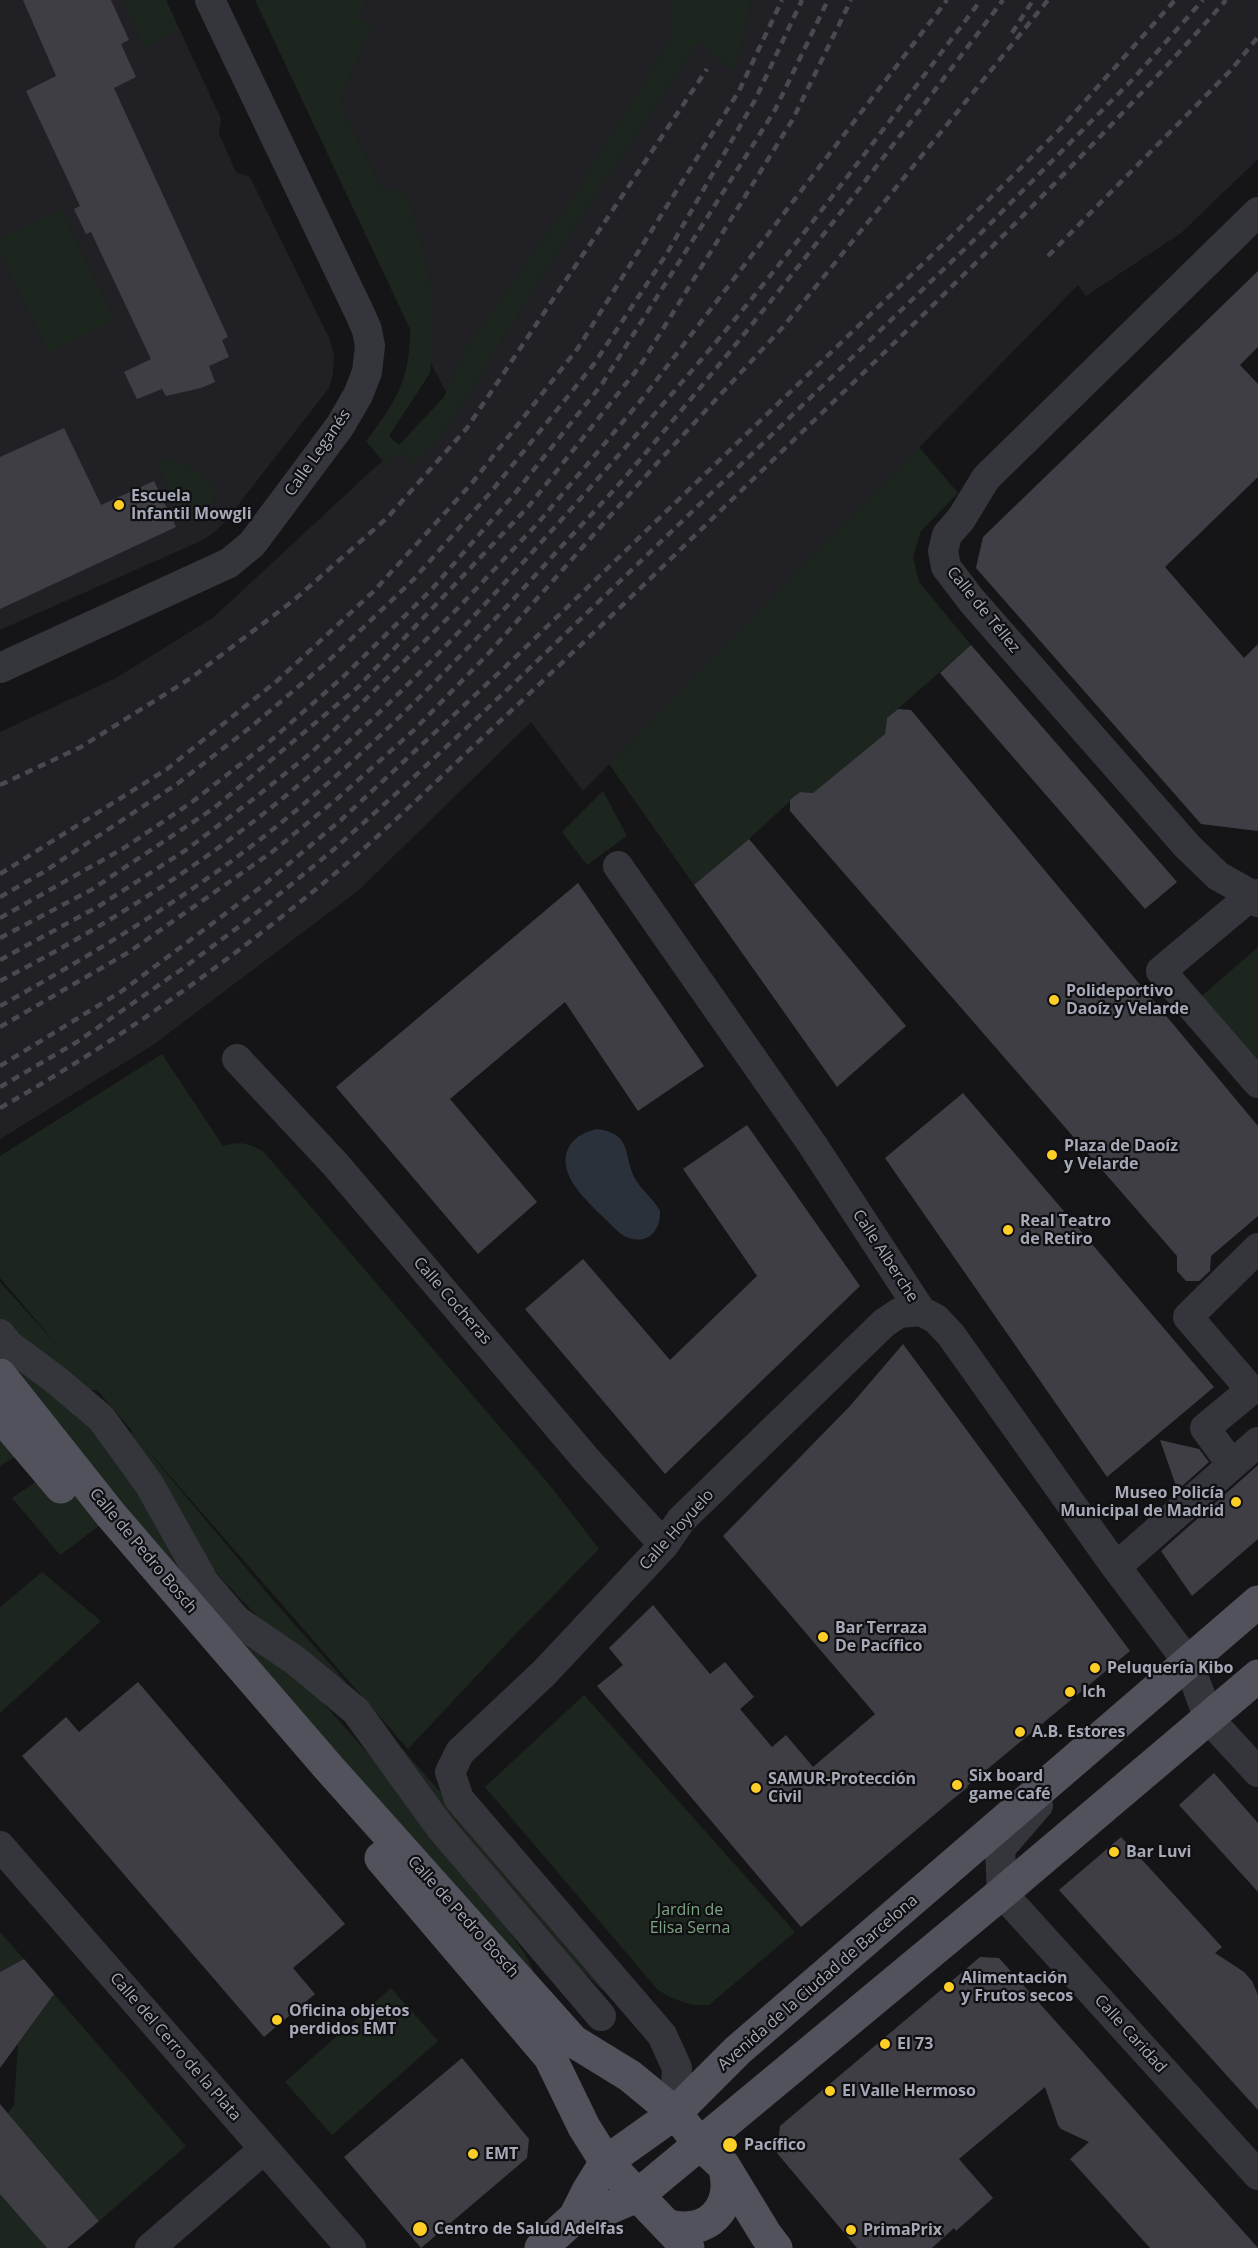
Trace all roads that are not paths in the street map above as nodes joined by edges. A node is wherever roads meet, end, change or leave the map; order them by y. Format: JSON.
{"nodes":[{"id":1,"x":210,"y":0,"type":"edge"},
{"id":2,"x":1250,"y":220,"type":"edge"},
{"id":3,"x":0,"y":668,"type":"edge"},
{"id":4,"x":618,"y":866,"type":"dead end"},
{"id":5,"x":1256,"y":897,"type":"edge"},
{"id":6,"x":237,"y":1059,"type":"dead end"},
{"id":7,"x":1258,"y":1083,"type":"edge"},
{"id":8,"x":1258,"y":1248,"type":"edge"},
{"id":9,"x":921,"y":1311,"type":"junction"},
{"id":10,"x":0,"y":1334,"type":"edge"},
{"id":11,"x":0,"y":1375,"type":"edge"},
{"id":12,"x":0,"y":1415,"type":"edge"},
{"id":13,"x":1258,"y":1442,"type":"edge"},
{"id":14,"x":1232,"y":1465,"type":"junction"},
{"id":15,"x":664,"y":1545,"type":"junction"},
{"id":16,"x":1116,"y":1567,"type":"junction"},
{"id":17,"x":1258,"y":1602,"type":"edge"},
{"id":18,"x":1188,"y":1662,"type":"junction"},
{"id":19,"x":1258,"y":1676,"type":"edge"},
{"id":20,"x":1209,"y":1719,"type":"junction"},
{"id":21,"x":1077,"y":1759,"type":"junction"},
{"id":22,"x":1258,"y":1772,"type":"edge"},
{"id":23,"x":0,"y":1846,"type":"edge"},
{"id":24,"x":1002,"y":1893,"type":"junction"},
{"id":25,"x":601,"y":2016,"type":"dead end"},
{"id":26,"x":561,"y":2049,"type":"junction"},
{"id":27,"x":630,"y":2076,"type":"junction"},
{"id":28,"x":675,"y":2113,"type":"junction"},
{"id":29,"x":584,"y":2127,"type":"junction"},
{"id":30,"x":264,"y":2149,"type":"junction"},
{"id":31,"x":712,"y":2155,"type":"junction"},
{"id":32,"x":606,"y":2162,"type":"junction"},
{"id":33,"x":1258,"y":2175,"type":"edge"},
{"id":34,"x":637,"y":2196,"type":"junction"},
{"id":35,"x":575,"y":2217,"type":"junction"},
{"id":36,"x":677,"y":2237,"type":"edge"},
{"id":37,"x":150,"y":2248,"type":"edge"},
{"id":38,"x":351,"y":2248,"type":"edge"},
{"id":39,"x":541,"y":2248,"type":"edge"},
{"id":40,"x":776,"y":2248,"type":"edge"}],
"edges":[{"from":1,"to":3,"type":"street","name":"Calle Leganés"},
{"from":2,"to":5,"type":"street","name":"Calle de Téllez"},
{"from":4,"to":9,"type":"street","name":"Calle Alberche"},
{"from":5,"to":7,"type":"street"},
{"from":6,"to":15,"type":"street","name":"Calle Cocheras"},
{"from":8,"to":14,"type":"street"},
{"from":9,"to":15,"type":"street","name":"Calle Hoyuelo"},
{"from":9,"to":16,"type":"street","name":"Calle Alberche"},
{"from":10,"to":25,"type":"street","name":"Calle de Pedro Bosch"},
{"from":11,"to":26,"type":"main road","name":"Calle de Pedro Bosch"},
{"from":12,"to":26,"type":"main road","name":"Calle de Pedro Bosch"},
{"from":13,"to":14,"type":"street"},
{"from":14,"to":16,"type":"street"},
{"from":15,"to":28,"type":"street","name":"Calle Hoyuelo"},
{"from":16,"to":18,"type":"street","name":"Calle Alberche"},
{"from":17,"to":18,"type":"main road","name":"Avenida de la Ciudad de Barcelona"},
{"from":18,"to":20,"type":"street"},
{"from":18,"to":21,"type":"main road","name":"Avenida de la Ciudad de Barcelona"},
{"from":19,"to":20,"type":"main road","name":"Avenida de la Ciudad de Barcelona"},
{"from":20,"to":22,"type":"street"},
{"from":20,"to":24,"type":"main road","name":"Avenida de la Ciudad de Barcelona"},
{"from":21,"to":24,"type":"street","name":"Avenida de la Ciudad de Barcelona"},
{"from":21,"to":28,"type":"main road","name":"Avenida de la Ciudad de Barcelona"},
{"from":23,"to":30,"type":"street","name":"Calle del Cerro de la Plata"},
{"from":24,"to":31,"type":"main road","name":"Avenida de la Ciudad de Barcelona"},
{"from":24,"to":33,"type":"street","name":"Calle Caridad"},
{"from":26,"to":27,"type":"main road","name":"Calle de Pedro Bosch"},
{"from":26,"to":29,"type":"main road","name":"Calle de Pedro Bosch"},
{"from":27,"to":28,"type":"main road","name":"Calle de Pedro Bosch"},
{"from":27,"to":29,"type":"main road"},
{"from":28,"to":31,"type":"main road","name":"Calle de Pedro Bosch"},
{"from":28,"to":32,"type":"main road","name":"Avenida de la Ciudad de Barcelona"},
{"from":29,"to":32,"type":"main road","name":"Calle de Pedro Bosch"},
{"from":30,"to":37,"type":"street"},
{"from":30,"to":38,"type":"street","name":"Calle del Cerro de la Plata"},
{"from":31,"to":34,"type":"main road","name":"Avenida de la Ciudad de Barcelona"},
{"from":31,"to":36,"type":"main road"},
{"from":31,"to":40,"type":"main road","name":"Calle de Pedro Bosch"},
{"from":32,"to":34,"type":"main road","name":"Calle de Pedro Bosch"},
{"from":32,"to":35,"type":"main road","name":"Avenida de la Ciudad de Barcelona"},
{"from":34,"to":35,"type":"main road","name":"Avenida de la Ciudad de Barcelona"},
{"from":34,"to":36,"type":"main road","name":"Calle de Pedro Bosch"},
{"from":35,"to":39,"type":"main road","name":"Avenida de la Ciudad de Barcelona"}]}
